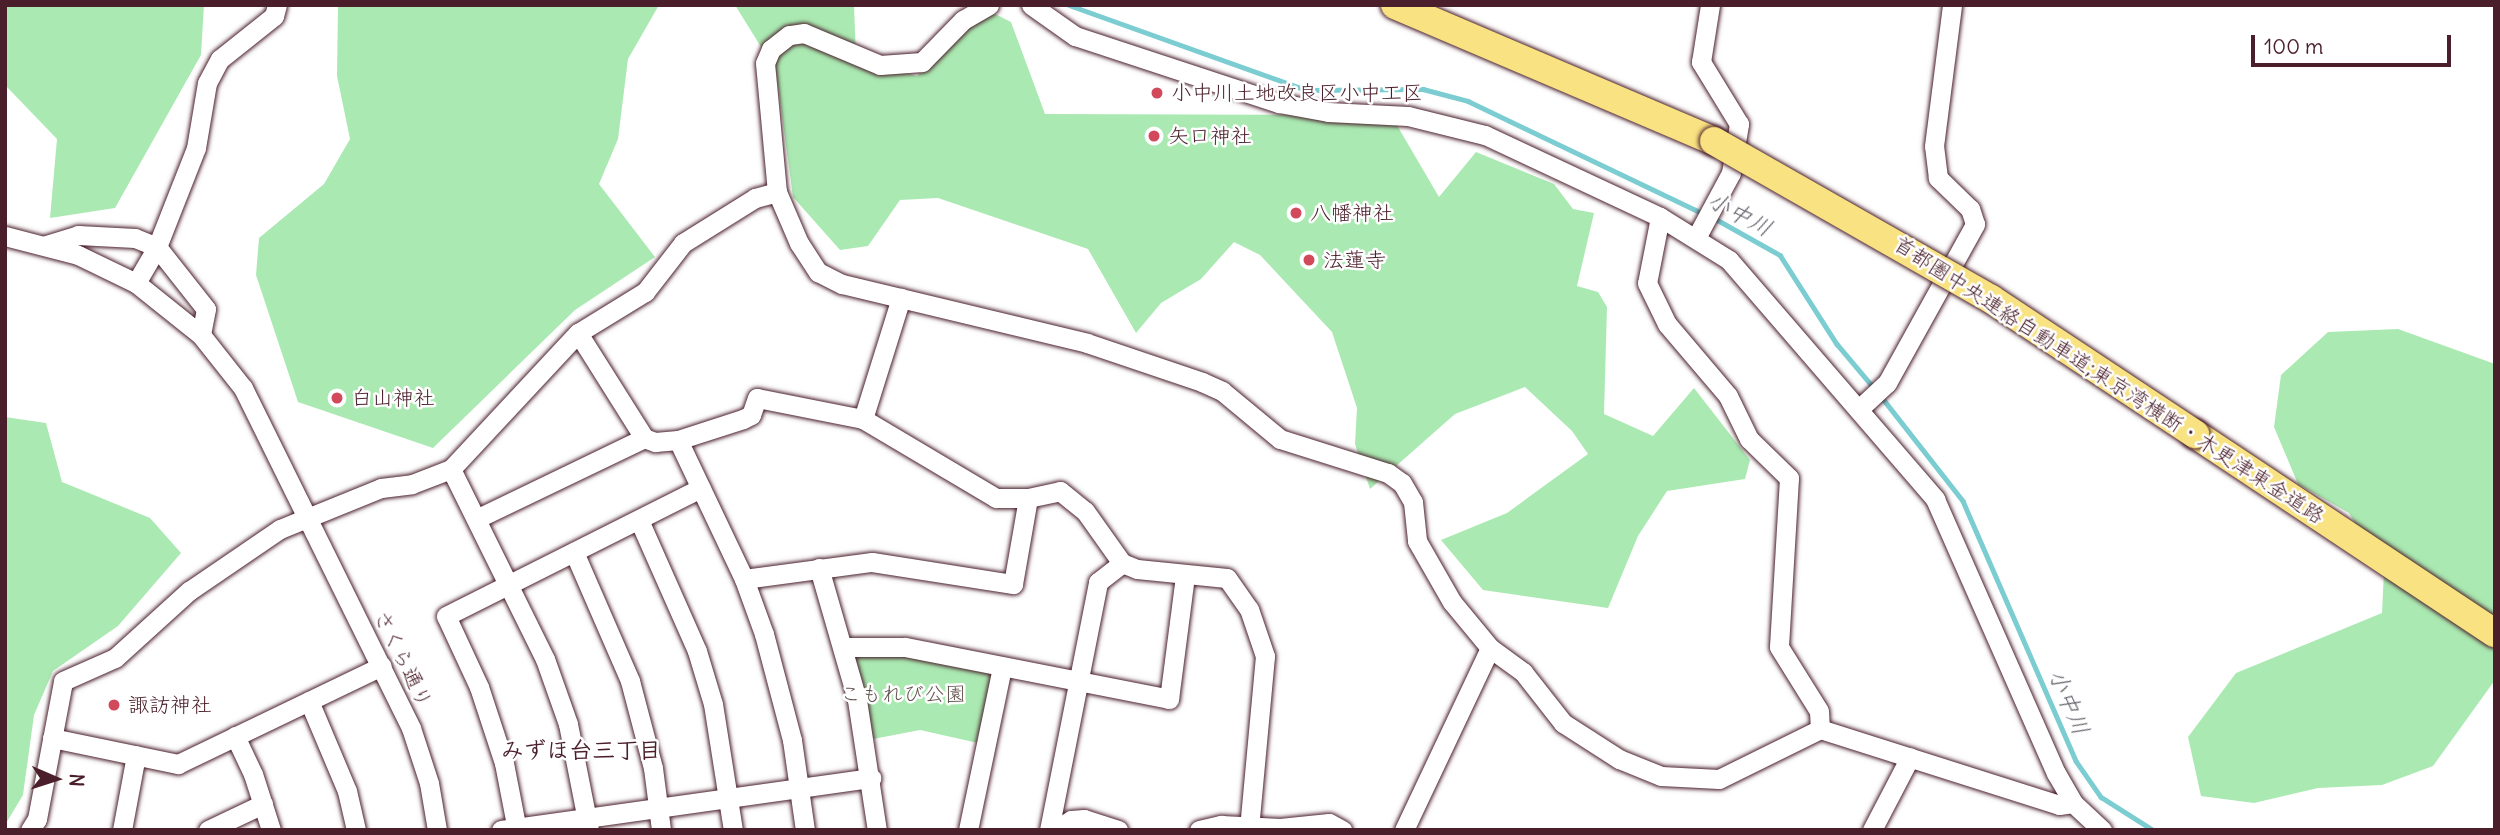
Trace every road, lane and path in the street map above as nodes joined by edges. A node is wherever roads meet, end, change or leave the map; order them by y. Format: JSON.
{"nodes":[{"id":1,"x":277,"y":5,"type":"edge"},
{"id":2,"x":989,"y":5,"type":"edge"},
{"id":3,"x":1031,"y":5,"type":"edge"},
{"id":4,"x":1395,"y":5,"type":"edge"},
{"id":5,"x":1426,"y":5,"type":"edge"},
{"id":6,"x":1710,"y":5,"type":"edge"},
{"id":7,"x":1952,"y":5,"type":"edge"},
{"id":8,"x":1714,"y":141,"type":"junction"},
{"id":9,"x":777,"y":192,"type":"junction"},
{"id":10,"x":1660,"y":217,"type":"junction"},
{"id":11,"x":5,"y":236,"type":"edge"},
{"id":12,"x":1696,"y":238,"type":"junction"},
{"id":13,"x":46,"y":245,"type":"junction"},
{"id":14,"x":156,"y":247,"type":"junction"},
{"id":15,"x":136,"y":284,"type":"junction"},
{"id":16,"x":901,"y":298,"type":"junction"},
{"id":17,"x":578,"y":333,"type":"junction"},
{"id":18,"x":201,"y":335,"type":"junction"},
{"id":19,"x":1860,"y":408,"type":"junction"},
{"id":20,"x":863,"y":419,"type":"junction"},
{"id":21,"x":644,"y":438,"type":"junction"},
{"id":22,"x":678,"y":440,"type":"junction"},
{"id":23,"x":451,"y":469,"type":"junction"},
{"id":24,"x":701,"y":488,"type":"junction"},
{"id":25,"x":1028,"y":498,"type":"junction"},
{"id":26,"x":306,"y":515,"type":"junction"},
{"id":27,"x":476,"y":519,"type":"junction"},
{"id":28,"x":639,"y":520,"type":"junction"},
{"id":29,"x":574,"y":552,"type":"junction"},
{"id":30,"x":1122,"y":563,"type":"junction"},
{"id":31,"x":819,"y":568,"type":"junction"},
{"id":32,"x":1185,"y":575,"type":"junction"},
{"id":33,"x":744,"y":579,"type":"junction"},
{"id":34,"x":509,"y":584,"type":"junction"},
{"id":35,"x":2495,"y":633,"type":"edge"},
{"id":36,"x":843,"y":647,"type":"junction"},
{"id":37,"x":1490,"y":648,"type":"junction"},
{"id":38,"x":382,"y":666,"type":"junction"},
{"id":39,"x":1002,"y":667,"type":"junction"},
{"id":40,"x":1079,"y":680,"type":"junction"},
{"id":41,"x":309,"y":701,"type":"junction"},
{"id":42,"x":1821,"y":729,"type":"junction"},
{"id":43,"x":235,"y":736,"type":"junction"},
{"id":44,"x":52,"y":738,"type":"junction"},
{"id":45,"x":136,"y":755,"type":"junction"},
{"id":46,"x":1910,"y":757,"type":"junction"},
{"id":47,"x":871,"y":778,"type":"junction"},
{"id":48,"x":800,"y":788,"type":"junction"},
{"id":49,"x":731,"y":798,"type":"junction"},
{"id":50,"x":2073,"y":803,"type":"junction"},
{"id":51,"x":264,"y":804,"type":"junction"},
{"id":52,"x":659,"y":808,"type":"junction"},
{"id":53,"x":589,"y":824,"type":"edge"},
{"id":54,"x":1249,"y":827,"type":"junction"},
{"id":55,"x":512,"y":829,"type":"edge"},
{"id":56,"x":30,"y":830,"type":"edge"},
{"id":57,"x":122,"y":830,"type":"edge"},
{"id":58,"x":208,"y":830,"type":"edge"},
{"id":59,"x":271,"y":830,"type":"edge"},
{"id":60,"x":355,"y":830,"type":"edge"},
{"id":61,"x":437,"y":830,"type":"edge"},
{"id":62,"x":661,"y":830,"type":"edge"},
{"id":63,"x":733,"y":830,"type":"edge"},
{"id":64,"x":805,"y":830,"type":"edge"},
{"id":65,"x":877,"y":830,"type":"edge"},
{"id":66,"x":968,"y":830,"type":"edge"},
{"id":67,"x":1049,"y":830,"type":"edge"},
{"id":68,"x":1055,"y":830,"type":"edge"},
{"id":69,"x":1118,"y":830,"type":"edge"},
{"id":70,"x":1199,"y":830,"type":"edge"},
{"id":71,"x":1342,"y":830,"type":"edge"},
{"id":72,"x":1404,"y":830,"type":"edge"},
{"id":73,"x":1872,"y":830,"type":"edge"},
{"id":74,"x":2102,"y":830,"type":"edge"}],
"edges":[{"from":1,"to":14,"type":"street"},
{"from":2,"to":9,"type":"street"},
{"from":3,"to":10,"type":"street"},
{"from":4,"to":8,"type":"highway","name":"首都圏中央連絡自動車道;東京湾横断・木更津東金道路"},
{"from":5,"to":8,"type":"highway","name":"首都圏中央連絡自動車道;東京湾横断・木更津東金道路"},
{"from":6,"to":12,"type":"street"},
{"from":7,"to":19,"type":"street"},
{"from":8,"to":35,"type":"highway","name":"首都圏中央連絡自動車道;東京湾横断・木更津東金道路","bridge":true},
{"from":9,"to":16,"type":"street"},
{"from":9,"to":17,"type":"street"},
{"from":10,"to":12,"type":"street"},
{"from":10,"to":42,"type":"street"},
{"from":11,"to":13,"type":"street","name":"さくら通り"},
{"from":12,"to":19,"type":"street"},
{"from":13,"to":14,"type":"street"},
{"from":13,"to":15,"type":"street","name":"さくら通り"},
{"from":14,"to":15,"type":"street"},
{"from":14,"to":18,"type":"street"},
{"from":15,"to":18,"type":"street","name":"さくら通り"},
{"from":16,"to":20,"type":"street"},
{"from":16,"to":37,"type":"street"},
{"from":17,"to":21,"type":"street"},
{"from":17,"to":23,"type":"street"},
{"from":18,"to":26,"type":"street","name":"さくら通り"},
{"from":19,"to":50,"type":"street"},
{"from":20,"to":22,"type":"street"},
{"from":20,"to":25,"type":"street"},
{"from":21,"to":22,"type":"street"},
{"from":21,"to":27,"type":"street"},
{"from":22,"to":24,"type":"street"},
{"from":23,"to":26,"type":"street"},
{"from":23,"to":27,"type":"street"},
{"from":24,"to":28,"type":"street"},
{"from":24,"to":33,"type":"street"},
{"from":25,"to":30,"type":"street"},
{"from":25,"to":31,"type":"street"},
{"from":26,"to":38,"type":"street","name":"さくら通り"},
{"from":26,"to":44,"type":"street"},
{"from":27,"to":34,"type":"street"},
{"from":28,"to":29,"type":"street"},
{"from":28,"to":49,"type":"street"},
{"from":29,"to":34,"type":"street"},
{"from":29,"to":52,"type":"street"},
{"from":30,"to":32,"type":"street"},
{"from":30,"to":40,"type":"street"},
{"from":31,"to":33,"type":"street"},
{"from":31,"to":36,"type":"street"},
{"from":32,"to":40,"type":"street"},
{"from":32,"to":54,"type":"street"},
{"from":33,"to":48,"type":"street"},
{"from":34,"to":53,"type":"street"},
{"from":34,"to":55,"type":"street"},
{"from":36,"to":39,"type":"street"},
{"from":36,"to":47,"type":"street"},
{"from":37,"to":42,"type":"street"},
{"from":37,"to":72,"type":"street"},
{"from":38,"to":41,"type":"street"},
{"from":38,"to":61,"type":"street","name":"さくら通り"},
{"from":39,"to":40,"type":"street"},
{"from":39,"to":66,"type":"street"},
{"from":40,"to":67,"type":"street"},
{"from":41,"to":43,"type":"street"},
{"from":41,"to":60,"type":"street"},
{"from":42,"to":46,"type":"street"},
{"from":43,"to":45,"type":"street"},
{"from":43,"to":51,"type":"street"},
{"from":44,"to":45,"type":"street"},
{"from":44,"to":56,"type":"street"},
{"from":45,"to":57,"type":"street"},
{"from":46,"to":50,"type":"street"},
{"from":46,"to":73,"type":"street"},
{"from":47,"to":48,"type":"street"},
{"from":47,"to":65,"type":"street"},
{"from":48,"to":49,"type":"street"},
{"from":48,"to":64,"type":"street"},
{"from":49,"to":52,"type":"street"},
{"from":49,"to":63,"type":"street"},
{"from":50,"to":74,"type":"street"},
{"from":51,"to":58,"type":"street"},
{"from":51,"to":59,"type":"street"},
{"from":52,"to":53,"type":"street"},
{"from":52,"to":62,"type":"street"},
{"from":53,"to":55,"type":"street"},
{"from":54,"to":70,"type":"street"},
{"from":54,"to":71,"type":"street"},
{"from":68,"to":69,"type":"street"}]}
